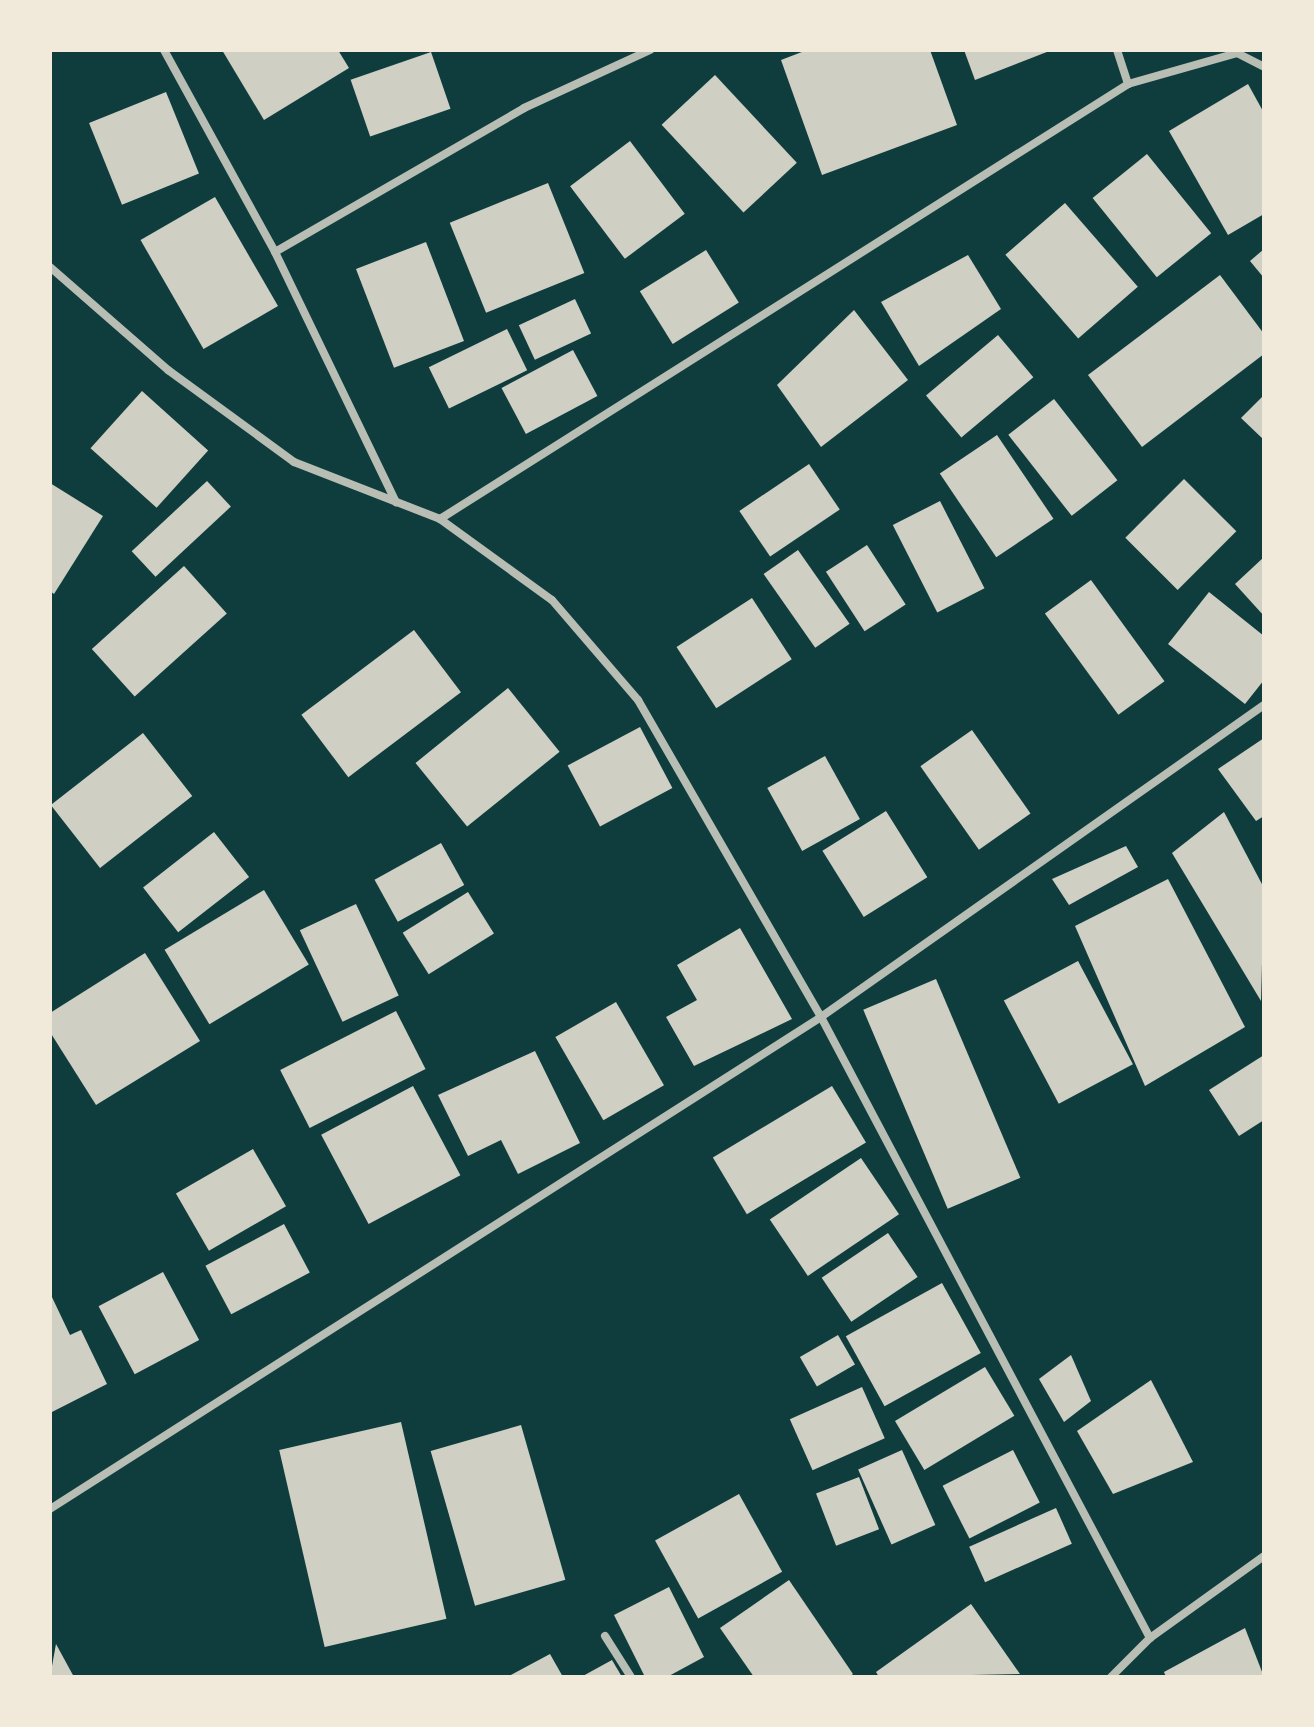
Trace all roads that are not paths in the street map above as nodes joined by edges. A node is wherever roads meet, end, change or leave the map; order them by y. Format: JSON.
{"nodes":[{"id":1,"x":164,"y":50,"type":"edge"},
{"id":2,"x":650,"y":50,"type":"edge"},
{"id":3,"x":1117,"y":50,"type":"edge"},
{"id":4,"x":1264,"y":67,"type":"edge"},
{"id":5,"x":1128,"y":84,"type":"junction"},
{"id":6,"x":275,"y":252,"type":"junction"},
{"id":7,"x":50,"y":267,"type":"edge"},
{"id":8,"x":396,"y":502,"type":"junction"},
{"id":9,"x":440,"y":519,"type":"junction"},
{"id":10,"x":1264,"y":705,"type":"edge"},
{"id":11,"x":821,"y":1017,"type":"junction"},
{"id":12,"x":50,"y":1509,"type":"edge"},
{"id":13,"x":1264,"y":1556,"type":"edge"},
{"id":14,"x":605,"y":1636,"type":"dead end"},
{"id":15,"x":1150,"y":1638,"type":"junction"},
{"id":16,"x":631,"y":1677,"type":"edge"},
{"id":17,"x":1111,"y":1677,"type":"edge"}],
"edges":[{"from":1,"to":6,"type":"street"},
{"from":2,"to":6,"type":"street"},
{"from":3,"to":5,"type":"street"},
{"from":4,"to":5,"type":"street"},
{"from":5,"to":9,"type":"street"},
{"from":6,"to":8,"type":"street"},
{"from":7,"to":8,"type":"street"},
{"from":8,"to":9,"type":"street"},
{"from":9,"to":11,"type":"street"},
{"from":10,"to":11,"type":"street"},
{"from":11,"to":12,"type":"street"},
{"from":11,"to":15,"type":"street"},
{"from":13,"to":15,"type":"street"},
{"from":14,"to":16,"type":"street"},
{"from":15,"to":17,"type":"street"}]}
